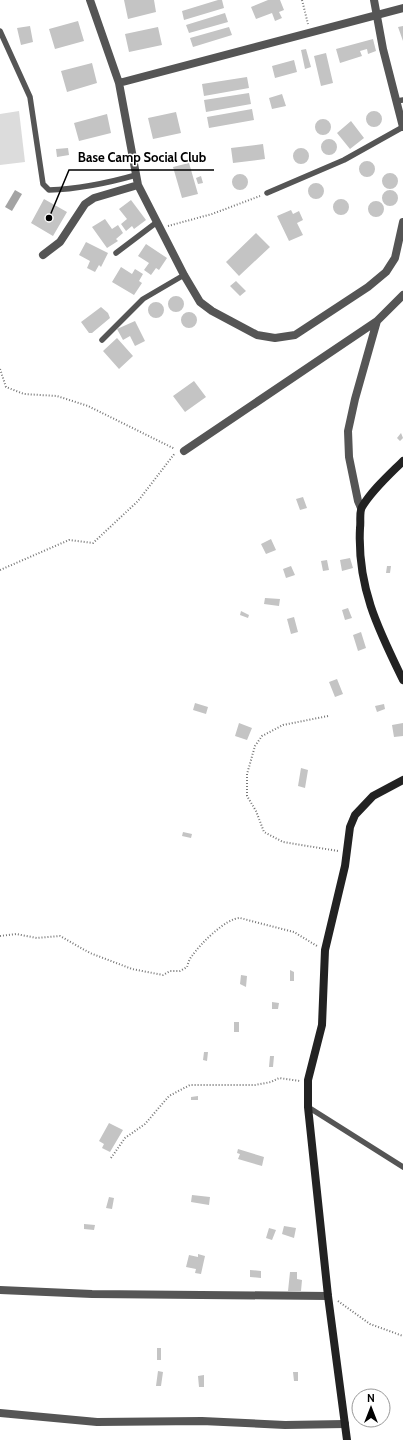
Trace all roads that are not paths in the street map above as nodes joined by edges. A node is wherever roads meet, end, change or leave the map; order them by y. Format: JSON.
{"nodes":[{"id":1,"x":90,"y":0,"type":"edge"},
{"id":2,"x":374,"y":0,"type":"edge"},
{"id":3,"x":403,"y":8,"type":"edge"},
{"id":4,"x":377,"y":15,"type":"junction"},
{"id":5,"x":0,"y":32,"type":"edge"},
{"id":6,"x":119,"y":83,"type":"junction"},
{"id":7,"x":400,"y":101,"type":"edge"},
{"id":8,"x":403,"y":127,"type":"edge"},
{"id":9,"x":136,"y":175,"type":"junction"},
{"id":10,"x":138,"y":184,"type":"junction"},
{"id":11,"x":267,"y":193,"type":"road end"},
{"id":12,"x":403,"y":222,"type":"edge"},
{"id":13,"x":159,"y":225,"type":"junction"},
{"id":14,"x":116,"y":253,"type":"dead end"},
{"id":15,"x":43,"y":255,"type":"dead end"},
{"id":16,"x":184,"y":275,"type":"junction"},
{"id":17,"x":403,"y":295,"type":"edge"},
{"id":18,"x":377,"y":321,"type":"junction"},
{"id":19,"x":102,"y":340,"type":"dead end"},
{"id":20,"x":181,"y":450,"type":"road end"},
{"id":21,"x":403,"y":461,"type":"edge"},
{"id":22,"x":362,"y":508,"type":"junction"},
{"id":23,"x":403,"y":680,"type":"edge"},
{"id":24,"x":403,"y":780,"type":"edge"},
{"id":25,"x":308,"y":1107,"type":"junction"},
{"id":26,"x":403,"y":1168,"type":"edge"},
{"id":27,"x":0,"y":1290,"type":"edge"},
{"id":28,"x":328,"y":1296,"type":"junction"},
{"id":29,"x":0,"y":1413,"type":"edge"},
{"id":30,"x":345,"y":1424,"type":"junction"},
{"id":31,"x":347,"y":1440,"type":"edge"}],
"edges":[{"from":1,"to":6,"type":"street"},
{"from":2,"to":4,"type":"street"},
{"from":3,"to":4,"type":"street"},
{"from":4,"to":6,"type":"street"},
{"from":4,"to":7,"type":"street"},
{"from":5,"to":9,"type":"lane"},
{"from":6,"to":9,"type":"street"},
{"from":7,"to":8,"type":"street"},
{"from":8,"to":11,"type":"lane"},
{"from":9,"to":10,"type":"street"},
{"from":10,"to":13,"type":"street"},
{"from":10,"to":15,"type":"street"},
{"from":12,"to":16,"type":"street"},
{"from":13,"to":14,"type":"lane"},
{"from":13,"to":16,"type":"street"},
{"from":16,"to":19,"type":"lane"},
{"from":17,"to":18,"type":"street"},
{"from":18,"to":20,"type":"street"},
{"from":18,"to":22,"type":"street"},
{"from":21,"to":22,"type":"main road"},
{"from":22,"to":23,"type":"main road"},
{"from":24,"to":25,"type":"main road"},
{"from":25,"to":26,"type":"lane"},
{"from":25,"to":28,"type":"main road"},
{"from":27,"to":28,"type":"street"},
{"from":28,"to":30,"type":"main road"},
{"from":29,"to":30,"type":"street"},
{"from":30,"to":31,"type":"main road"}]}
